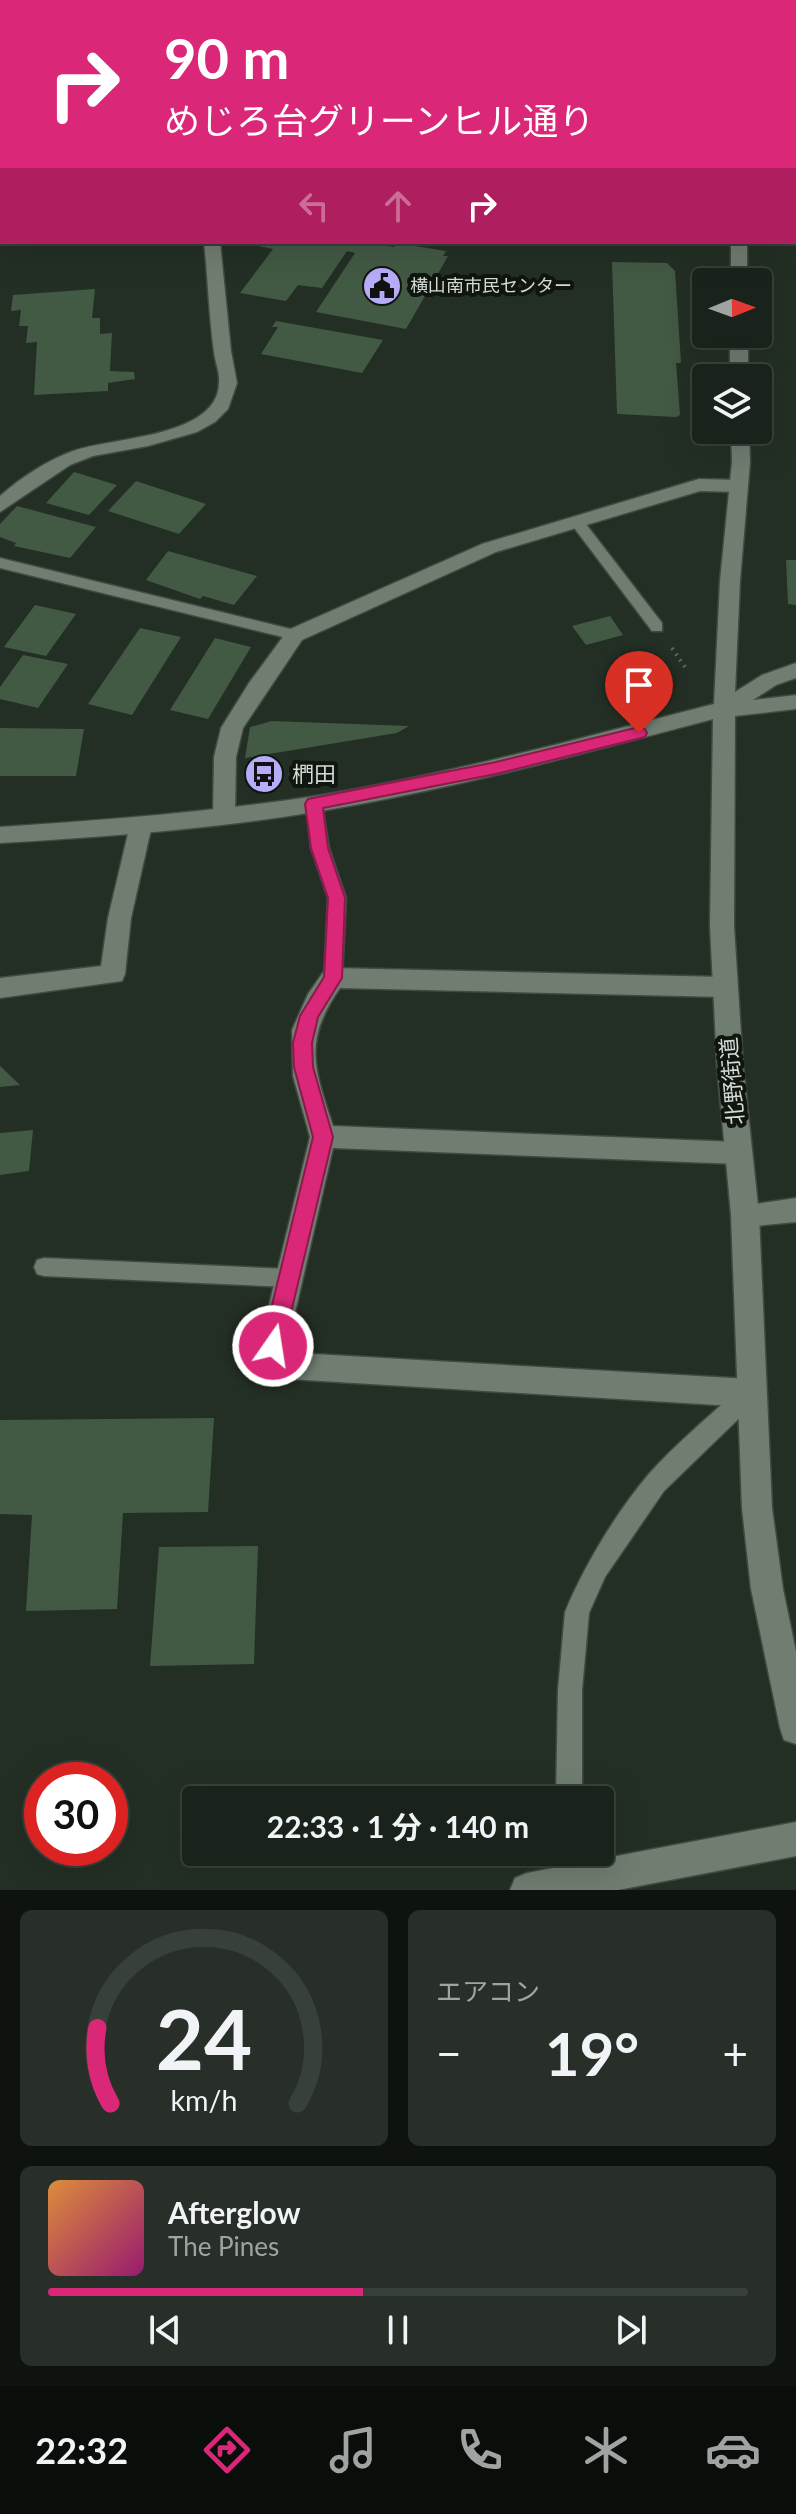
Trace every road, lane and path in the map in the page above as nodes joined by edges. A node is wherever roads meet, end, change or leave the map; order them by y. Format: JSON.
{"nodes":[{"id":1,"x":212,"y":244,"type":"edge"},
{"id":2,"x":739,"y":244,"type":"edge"},
{"id":3,"x":739,"y":268,"type":"edge"},
{"id":4,"x":740,"y":444,"type":"edge"},
{"id":5,"x":739,"y":486,"type":"junction"},
{"id":6,"x":0,"y":506,"type":"edge"},
{"id":7,"x":577,"y":522,"type":"junction"},
{"id":8,"x":0,"y":563,"type":"edge"},
{"id":9,"x":657,"y":627,"type":"dead end"},
{"id":10,"x":295,"y":635,"type":"junction"},
{"id":11,"x":796,"y":670,"type":"edge"},
{"id":12,"x":796,"y":702,"type":"edge"},
{"id":13,"x":724,"y":709,"type":"junction"},
{"id":14,"x":314,"y":804,"type":"junction"},
{"id":15,"x":224,"y":815,"type":"junction"},
{"id":16,"x":141,"y":825,"type":"junction"},
{"id":17,"x":0,"y":835,"type":"edge"},
{"id":18,"x":333,"y":978,"type":"junction"},
{"id":19,"x":725,"y":987,"type":"junction"},
{"id":20,"x":0,"y":988,"type":"edge"},
{"id":21,"x":323,"y":1137,"type":"junction"},
{"id":22,"x":738,"y":1153,"type":"junction"},
{"id":23,"x":796,"y":1210,"type":"edge"},
{"id":24,"x":745,"y":1215,"type":"junction"},
{"id":25,"x":44,"y":1267,"type":"dead end"},
{"id":26,"x":289,"y":1278,"type":"junction"},
{"id":27,"x":750,"y":1393,"type":"junction"},
{"id":28,"x":796,"y":1728,"type":"edge"},
{"id":29,"x":569,"y":1786,"type":"edge"},
{"id":30,"x":796,"y":1839,"type":"edge"},
{"id":31,"x":569,"y":1875,"type":"edge"},
{"id":32,"x":527,"y":1890,"type":"edge"}],
"edges":[{"from":1,"to":6,"type":"street"},
{"from":2,"to":3,"type":"street"},
{"from":4,"to":5,"type":"street","name":"北野街道"},
{"from":5,"to":7,"type":"street"},
{"from":5,"to":13,"type":"street","name":"北野街道"},
{"from":7,"to":9,"type":"lane"},
{"from":7,"to":10,"type":"street"},
{"from":8,"to":10,"type":"lane"},
{"from":10,"to":15,"type":"street"},
{"from":11,"to":13,"type":"street"},
{"from":12,"to":13,"type":"street"},
{"from":13,"to":14,"type":"street"},
{"from":13,"to":19,"type":"street","name":"北野街道"},
{"from":14,"to":15,"type":"street"},
{"from":14,"to":18,"type":"lane"},
{"from":15,"to":16,"type":"street"},
{"from":16,"to":17,"type":"street"},
{"from":16,"to":20,"type":"street"},
{"from":18,"to":19,"type":"street"},
{"from":18,"to":21,"type":"street"},
{"from":19,"to":22,"type":"street","name":"北野街道"},
{"from":21,"to":22,"type":"street"},
{"from":21,"to":26,"type":"street"},
{"from":22,"to":24,"type":"street","name":"北野街道"},
{"from":23,"to":24,"type":"street"},
{"from":24,"to":27,"type":"street","name":"北野街道"},
{"from":25,"to":26,"type":"lane"},
{"from":26,"to":27,"type":"street"},
{"from":27,"to":28,"type":"street","name":"北野街道"},
{"from":27,"to":29,"type":"lane"},
{"from":30,"to":31,"type":"street"},
{"from":31,"to":32,"type":"street"}]}
